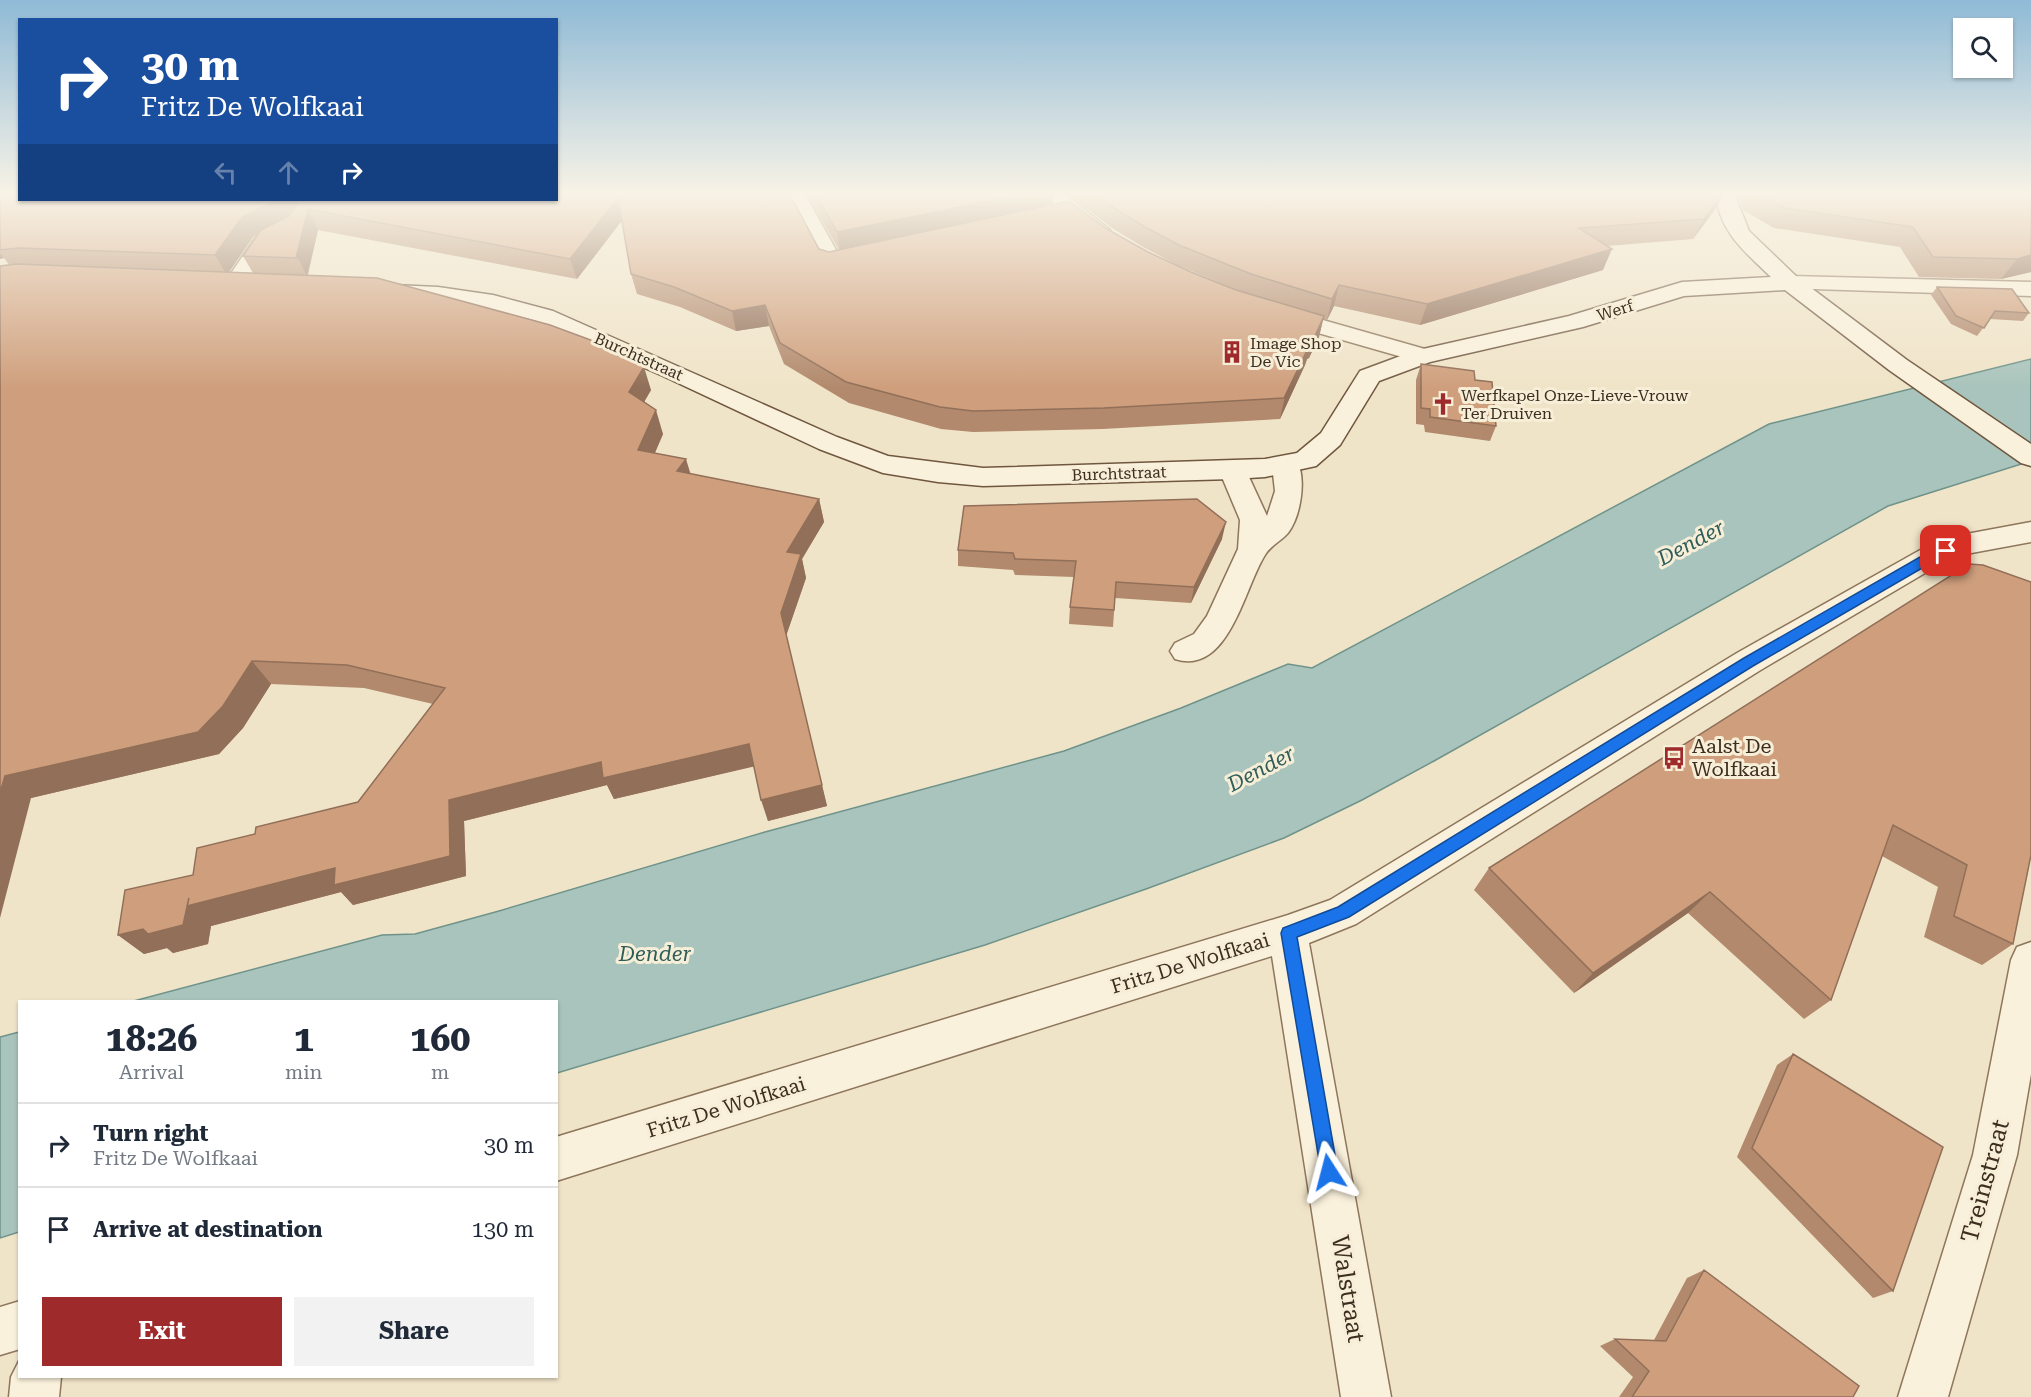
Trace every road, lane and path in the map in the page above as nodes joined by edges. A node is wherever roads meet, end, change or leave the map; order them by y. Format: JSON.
{"nodes":[{"id":1,"x":249,"y":258,"type":"edge"},
{"id":2,"x":829,"y":258,"type":"edge"},
{"id":3,"x":857,"y":258,"type":"edge"},
{"id":4,"x":1764,"y":258,"type":"edge"},
{"id":5,"x":1790,"y":283,"type":"junction"},
{"id":6,"x":265,"y":286,"type":"edge"},
{"id":7,"x":2031,"y":288,"type":"edge"},
{"id":8,"x":368,"y":291,"type":"edge"},
{"id":9,"x":1255,"y":308,"type":"edge"},
{"id":10,"x":1423,"y":356,"type":"junction"},
{"id":11,"x":2031,"y":457,"type":"edge"},
{"id":12,"x":1275,"y":466,"type":"junction"},
{"id":13,"x":1233,"y":470,"type":"junction"},
{"id":14,"x":2031,"y":532,"type":"edge"},
{"id":15,"x":1253,"y":549,"type":"junction"},
{"id":16,"x":1186,"y":651,"type":"dead end"},
{"id":17,"x":1288,"y":933,"type":"junction"},
{"id":18,"x":2031,"y":960,"type":"edge"},
{"id":19,"x":558,"y":1159,"type":"edge"},
{"id":20,"x":18,"y":1326,"type":"edge"},
{"id":21,"x":0,"y":1330,"type":"edge"},
{"id":22,"x":36,"y":1378,"type":"edge"},
{"id":23,"x":34,"y":1397,"type":"edge"},
{"id":24,"x":1366,"y":1397,"type":"edge"},
{"id":25,"x":1923,"y":1397,"type":"edge"}],
"edges":[{"from":1,"to":6,"type":"street"},
{"from":2,"to":3,"type":"street"},
{"from":4,"to":5,"type":"street"},
{"from":5,"to":7,"type":"street","name":"Werf"},
{"from":5,"to":10,"type":"street","name":"Werf"},
{"from":5,"to":11,"type":"street"},
{"from":8,"to":13,"type":"street","name":"Burchtstraat"},
{"from":9,"to":10,"type":"street"},
{"from":10,"to":12,"type":"street","name":"Werf"},
{"from":12,"to":13,"type":"street","name":"Burchtstraat"},
{"from":12,"to":15,"type":"street"},
{"from":13,"to":15,"type":"street"},
{"from":14,"to":17,"type":"street","name":"Fritz De Wolfkaai"},
{"from":15,"to":16,"type":"street"},
{"from":17,"to":19,"type":"street","name":"Fritz De Wolfkaai"},
{"from":17,"to":24,"type":"street","name":"Walstraat"},
{"from":18,"to":25,"type":"street","name":"Treinstraat"},
{"from":20,"to":21,"type":"street"},
{"from":22,"to":23,"type":"street"}]}
